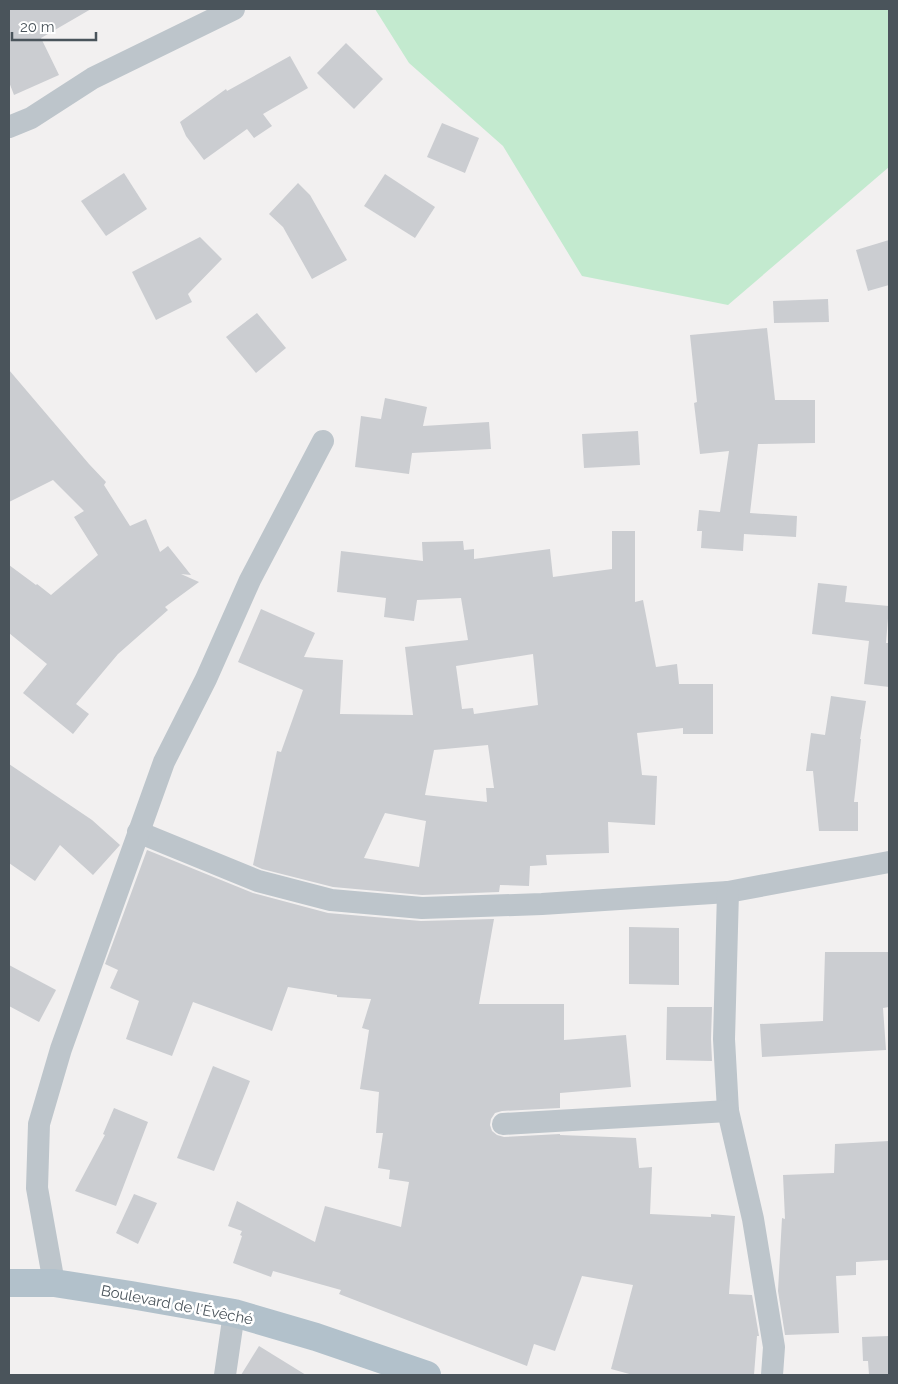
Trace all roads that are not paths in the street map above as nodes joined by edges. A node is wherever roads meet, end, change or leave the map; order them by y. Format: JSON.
{"nodes":[{"id":1,"x":234,"y":9,"type":"edge"},
{"id":2,"x":9,"y":127,"type":"edge"},
{"id":3,"x":323,"y":441,"type":"dead end"},
{"id":4,"x":138,"y":832,"type":"junction"},
{"id":5,"x":889,"y":862,"type":"edge"},
{"id":6,"x":728,"y":892,"type":"junction"},
{"id":7,"x":728,"y":1111,"type":"junction"},
{"id":8,"x":503,"y":1124,"type":"dead end"},
{"id":9,"x":9,"y":1283,"type":"edge"},
{"id":10,"x":54,"y":1283,"type":"junction"},
{"id":11,"x":234,"y":1314,"type":"junction"},
{"id":12,"x":225,"y":1375,"type":"edge"},
{"id":13,"x":427,"y":1375,"type":"edge"},
{"id":14,"x":772,"y":1375,"type":"edge"}],
"edges":[{"from":1,"to":2,"type":"street"},
{"from":3,"to":4,"type":"street"},
{"from":4,"to":6,"type":"street"},
{"from":4,"to":10,"type":"street"},
{"from":5,"to":6,"type":"street"},
{"from":6,"to":7,"type":"street"},
{"from":7,"to":8,"type":"street"},
{"from":7,"to":14,"type":"street"},
{"from":9,"to":10,"type":"main road","name":"Boulevard de l'Évêché"},
{"from":10,"to":11,"type":"main road","name":"Boulevard de l'Évêché"},
{"from":11,"to":12,"type":"street"},
{"from":11,"to":13,"type":"main road","name":"Boulevard de l'Évêché"}]}
